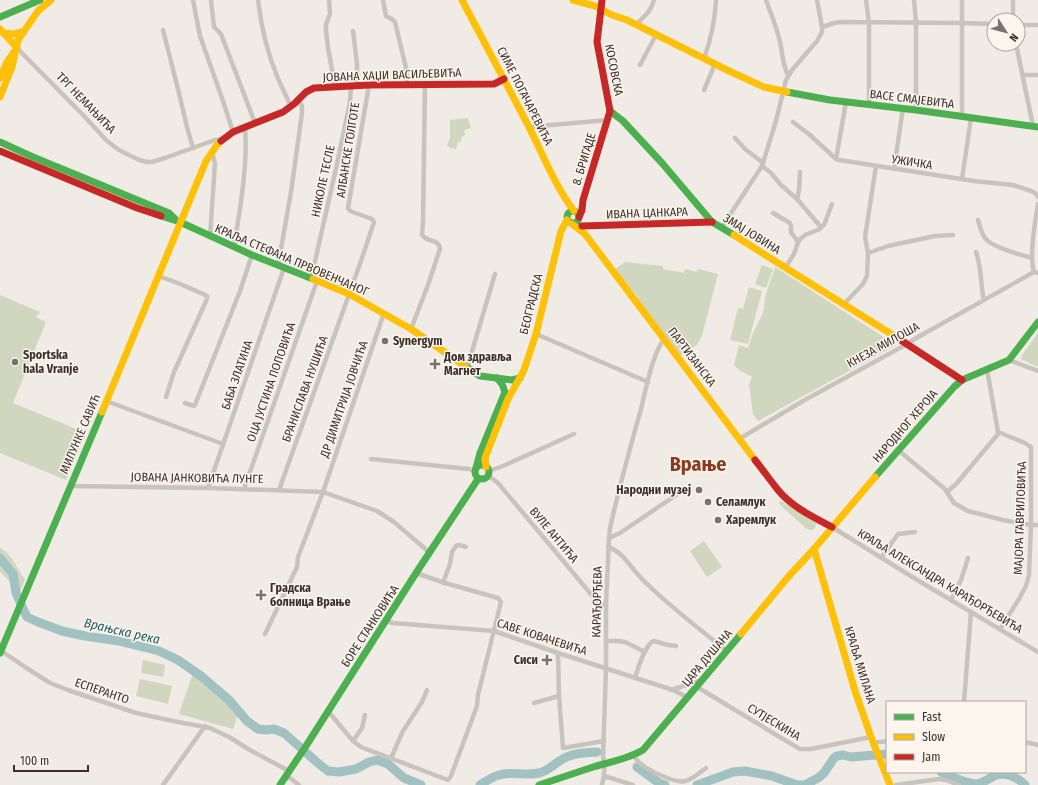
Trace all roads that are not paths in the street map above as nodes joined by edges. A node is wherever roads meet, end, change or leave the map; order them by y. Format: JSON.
{"nodes":[{"id":1,"x":193,"y":0,"type":"edge"},
{"id":2,"x":211,"y":0,"type":"edge"},
{"id":3,"x":258,"y":0,"type":"edge"},
{"id":4,"x":329,"y":0,"type":"edge"},
{"id":5,"x":383,"y":0,"type":"edge"},
{"id":6,"x":462,"y":0,"type":"edge"},
{"id":7,"x":573,"y":0,"type":"edge"},
{"id":8,"x":602,"y":0,"type":"edge"},
{"id":9,"x":654,"y":0,"type":"edge"},
{"id":10,"x":716,"y":0,"type":"edge"},
{"id":11,"x":766,"y":0,"type":"edge"},
{"id":12,"x":817,"y":0,"type":"edge"},
{"id":13,"x":866,"y":0,"type":"edge"},
{"id":14,"x":914,"y":0,"type":"edge"},
{"id":15,"x":962,"y":0,"type":"edge"},
{"id":16,"x":1013,"y":0,"type":"edge"},
{"id":17,"x":46,"y":1,"type":"edge"},
{"id":18,"x":601,"y":9,"type":"junction"},
{"id":19,"x":1013,"y":12,"type":"edge"},
{"id":20,"x":0,"y":17,"type":"edge"},
{"id":21,"x":869,"y":22,"type":"junction"},
{"id":22,"x":916,"y":22,"type":"junction"},
{"id":23,"x":963,"y":23,"type":"junction"},
{"id":24,"x":986,"y":24,"type":"edge"},
{"id":25,"x":1038,"y":24,"type":"edge"},
{"id":26,"x":636,"y":25,"type":"junction"},
{"id":27,"x":1026,"y":25,"type":"edge"},
{"id":28,"x":822,"y":27,"type":"junction"},
{"id":29,"x":163,"y":30,"type":"dead end"},
{"id":30,"x":2,"y":31,"type":"edge"},
{"id":31,"x":24,"y":31,"type":"junction"},
{"id":32,"x":353,"y":31,"type":"dead end"},
{"id":33,"x":656,"y":35,"type":"junction"},
{"id":34,"x":17,"y":48,"type":"junction"},
{"id":35,"x":1017,"y":52,"type":"edge"},
{"id":36,"x":704,"y":59,"type":"junction"},
{"id":37,"x":715,"y":64,"type":"junction"},
{"id":38,"x":640,"y":66,"type":"dead end"},
{"id":39,"x":1038,"y":74,"type":"edge"},
{"id":40,"x":788,"y":75,"type":"junction"},
{"id":41,"x":1023,"y":75,"type":"junction"},
{"id":42,"x":0,"y":78,"type":"edge"},
{"id":43,"x":504,"y":80,"type":"junction"},
{"id":44,"x":406,"y":84,"type":"junction"},
{"id":45,"x":425,"y":84,"type":"junction"},
{"id":46,"x":369,"y":85,"type":"junction"},
{"id":47,"x":335,"y":86,"type":"junction"},
{"id":48,"x":354,"y":86,"type":"junction"},
{"id":49,"x":704,"y":90,"type":"dead end"},
{"id":50,"x":783,"y":90,"type":"junction"},
{"id":51,"x":0,"y":97,"type":"edge"},
{"id":52,"x":298,"y":100,"type":"junction"},
{"id":53,"x":846,"y":102,"type":"junction"},
{"id":54,"x":869,"y":104,"type":"junction"},
{"id":55,"x":291,"y":107,"type":"junction"},
{"id":56,"x":903,"y":108,"type":"junction"},
{"id":57,"x":916,"y":110,"type":"junction"},
{"id":58,"x":610,"y":111,"type":"junction"},
{"id":59,"x":962,"y":116,"type":"junction"},
{"id":60,"x":971,"y":118,"type":"junction"},
{"id":61,"x":608,"y":120,"type":"junction"},
{"id":62,"x":793,"y":122,"type":"dead end"},
{"id":63,"x":255,"y":123,"type":"junction"},
{"id":64,"x":1036,"y":126,"type":"edge"},
{"id":65,"x":245,"y":127,"type":"junction"},
{"id":66,"x":529,"y":127,"type":"junction"},
{"id":67,"x":233,"y":132,"type":"junction"},
{"id":68,"x":735,"y":138,"type":"dead end"},
{"id":69,"x":222,"y":140,"type":"junction"},
{"id":70,"x":0,"y":142,"type":"edge"},
{"id":71,"x":193,"y":148,"type":"junction"},
{"id":72,"x":0,"y":151,"type":"edge"},
{"id":73,"x":212,"y":153,"type":"junction"},
{"id":74,"x":836,"y":159,"type":"junction"},
{"id":75,"x":147,"y":162,"type":"joint"},
{"id":76,"x":762,"y":165,"type":"junction"},
{"id":77,"x":876,"y":166,"type":"junction"},
{"id":78,"x":894,"y":169,"type":"junction"},
{"id":79,"x":800,"y":172,"type":"dead end"},
{"id":80,"x":962,"y":179,"type":"junction"},
{"id":81,"x":1038,"y":198,"type":"edge"},
{"id":82,"x":797,"y":199,"type":"junction"},
{"id":83,"x":138,"y":204,"type":"junction"},
{"id":84,"x":832,"y":204,"type":"dead end"},
{"id":85,"x":1038,"y":204,"type":"edge"},
{"id":86,"x":186,"y":207,"type":"junction"},
{"id":87,"x":169,"y":213,"type":"junction"},
{"id":88,"x":773,"y":213,"type":"dead end"},
{"id":89,"x":575,"y":218,"type":"junction"},
{"id":90,"x":978,"y":220,"type":"dead end"},
{"id":91,"x":180,"y":222,"type":"junction"},
{"id":92,"x":712,"y":222,"type":"junction"},
{"id":93,"x":722,"y":227,"type":"junction"},
{"id":94,"x":820,"y":228,"type":"junction"},
{"id":95,"x":953,"y":235,"type":"dead end"},
{"id":96,"x":210,"y":237,"type":"junction"},
{"id":97,"x":798,"y":242,"type":"junction"},
{"id":98,"x":234,"y":247,"type":"junction"},
{"id":99,"x":868,"y":252,"type":"junction"},
{"id":100,"x":976,"y":252,"type":"dead end"},
{"id":101,"x":252,"y":255,"type":"junction"},
{"id":102,"x":1032,"y":258,"type":"junction"},
{"id":103,"x":281,"y":267,"type":"junction"},
{"id":104,"x":785,"y":268,"type":"junction"},
{"id":105,"x":1036,"y":272,"type":"edge"},
{"id":106,"x":495,"y":274,"type":"dead end"},
{"id":107,"x":158,"y":276,"type":"junction"},
{"id":108,"x":314,"y":280,"type":"junction"},
{"id":109,"x":349,"y":294,"type":"junction"},
{"id":110,"x":984,"y":300,"type":"junction"},
{"id":111,"x":844,"y":304,"type":"junction"},
{"id":112,"x":384,"y":313,"type":"junction"},
{"id":113,"x":1038,"y":322,"type":"edge"},
{"id":114,"x":411,"y":329,"type":"junction"},
{"id":115,"x":536,"y":334,"type":"junction"},
{"id":116,"x":664,"y":339,"type":"junction"},
{"id":117,"x":907,"y":344,"type":"junction"},
{"id":118,"x":1009,"y":360,"type":"junction"},
{"id":119,"x":468,"y":368,"type":"junction"},
{"id":120,"x":987,"y":369,"type":"junction"},
{"id":121,"x":1038,"y":371,"type":"edge"},
{"id":122,"x":497,"y":378,"type":"junction"},
{"id":123,"x":520,"y":378,"type":"junction"},
{"id":124,"x":962,"y":380,"type":"junction"},
{"id":125,"x":648,"y":382,"type":"junction"},
{"id":126,"x":166,"y":397,"type":"dead end"},
{"id":127,"x":106,"y":402,"type":"junction"},
{"id":128,"x":185,"y":403,"type":"dead end"},
{"id":129,"x":998,"y":432,"type":"junction"},
{"id":130,"x":574,"y":434,"type":"dead end"},
{"id":131,"x":740,"y":439,"type":"junction"},
{"id":132,"x":223,"y":444,"type":"junction"},
{"id":133,"x":898,"y":450,"type":"junction"},
{"id":134,"x":371,"y":459,"type":"dead end"},
{"id":135,"x":475,"y":469,"type":"junction"},
{"id":136,"x":488,"y":471,"type":"junction"},
{"id":137,"x":478,"y":479,"type":"junction"},
{"id":138,"x":70,"y":486,"type":"junction"},
{"id":139,"x":208,"y":488,"type":"junction"},
{"id":140,"x":244,"y":489,"type":"junction"},
{"id":141,"x":685,"y":489,"type":"dead end"},
{"id":142,"x":279,"y":490,"type":"junction"},
{"id":143,"x":323,"y":492,"type":"junction"},
{"id":144,"x":947,"y":492,"type":"junction"},
{"id":145,"x":1031,"y":525,"type":"junction"},
{"id":146,"x":1038,"y":525,"type":"edge"},
{"id":147,"x":832,"y":527,"type":"junction"},
{"id":148,"x":915,"y":532,"type":"dead end"},
{"id":149,"x":609,"y":538,"type":"junction"},
{"id":150,"x":466,"y":546,"type":"dead end"},
{"id":151,"x":608,"y":547,"type":"junction"},
{"id":152,"x":814,"y":549,"type":"junction"},
{"id":153,"x":430,"y":553,"type":"junction"},
{"id":154,"x":881,"y":558,"type":"junction"},
{"id":155,"x":968,"y":558,"type":"dead end"},
{"id":156,"x":416,"y":573,"type":"junction"},
{"id":157,"x":443,"y":583,"type":"junction"},
{"id":158,"x":951,"y":600,"type":"junction"},
{"id":159,"x":606,"y":605,"type":"junction"},
{"id":160,"x":971,"y":612,"type":"junction"},
{"id":161,"x":386,"y":621,"type":"junction"},
{"id":162,"x":1000,"y":629,"type":"junction"},
{"id":163,"x":494,"y":631,"type":"junction"},
{"id":164,"x":265,"y":634,"type":"dead end"},
{"id":165,"x":606,"y":641,"type":"junction"},
{"id":166,"x":676,"y":646,"type":"dead end"},
{"id":167,"x":0,"y":651,"type":"edge"},
{"id":168,"x":727,"y":651,"type":"junction"},
{"id":169,"x":645,"y":652,"type":"junction"},
{"id":170,"x":1038,"y":652,"type":"edge"},
{"id":171,"x":558,"y":653,"type":"junction"},
{"id":172,"x":606,"y":669,"type":"junction"},
{"id":173,"x":635,"y":678,"type":"junction"},
{"id":174,"x":703,"y":680,"type":"junction"},
{"id":175,"x":697,"y":687,"type":"junction"},
{"id":176,"x":428,"y":690,"type":"dead end"},
{"id":177,"x":671,"y":690,"type":"junction"},
{"id":178,"x":559,"y":696,"type":"junction"},
{"id":179,"x":687,"y":698,"type":"junction"},
{"id":180,"x":964,"y":701,"type":"edge"},
{"id":181,"x":534,"y":703,"type":"dead end"},
{"id":182,"x":328,"y":711,"type":"junction"},
{"id":183,"x":365,"y":715,"type":"dead end"},
{"id":184,"x":205,"y":726,"type":"junction"},
{"id":185,"x":872,"y":740,"type":"junction"},
{"id":186,"x":353,"y":741,"type":"junction"},
{"id":187,"x":604,"y":741,"type":"junction"},
{"id":188,"x":886,"y":741,"type":"edge"},
{"id":189,"x":1026,"y":742,"type":"edge"},
{"id":190,"x":1038,"y":744,"type":"edge"},
{"id":191,"x":634,"y":756,"type":"junction"},
{"id":192,"x":391,"y":758,"type":"junction"},
{"id":193,"x":604,"y":764,"type":"junction"},
{"id":194,"x":706,"y":768,"type":"dead end"},
{"id":195,"x":288,"y":773,"type":"junction"},
{"id":196,"x":604,"y":776,"type":"junction"},
{"id":197,"x":163,"y":785,"type":"edge"},
{"id":198,"x":280,"y":785,"type":"edge"},
{"id":199,"x":299,"y":785,"type":"edge"},
{"id":200,"x":539,"y":785,"type":"edge"},
{"id":201,"x":602,"y":785,"type":"edge"},
{"id":202,"x":633,"y":785,"type":"edge"},
{"id":203,"x":890,"y":785,"type":"edge"},
{"id":204,"x":896,"y":785,"type":"edge"},
{"id":205,"x":959,"y":785,"type":"edge"}],
"edges":[{"from":1,"to":67,"type":"street"},
{"from":2,"to":63,"type":"street"},
{"from":3,"to":55,"type":"street"},
{"from":4,"to":47,"type":"street"},
{"from":5,"to":44,"type":"street"},
{"from":6,"to":43,"type":"street","name":"СИМЕ ПОГАЧАРЕВИЋА"},
{"from":7,"to":18,"type":"street","name":"ВАСЕ СМАЈЕВИЋА"},
{"from":8,"to":18,"type":"street","name":"КОСОВСКА"},
{"from":9,"to":26,"type":"street"},
{"from":10,"to":36,"type":"street"},
{"from":11,"to":40,"type":"street"},
{"from":12,"to":28,"type":"street"},
{"from":13,"to":21,"type":"street"},
{"from":14,"to":22,"type":"street"},
{"from":15,"to":23,"type":"street"},
{"from":16,"to":19,"type":"street"},
{"from":17,"to":20,"type":"street"},
{"from":17,"to":31,"type":"street"},
{"from":17,"to":34,"type":"street"},
{"from":18,"to":26,"type":"street","name":"ВАСЕ СМАЈЕВИЋА"},
{"from":18,"to":58,"type":"street","name":"КОСОВСКА"},
{"from":21,"to":22,"type":"street"},
{"from":21,"to":28,"type":"street"},
{"from":21,"to":54,"type":"street"},
{"from":22,"to":23,"type":"street"},
{"from":22,"to":57,"type":"street"},
{"from":23,"to":24,"type":"street"},
{"from":23,"to":59,"type":"street"},
{"from":25,"to":27,"type":"street"},
{"from":26,"to":33,"type":"street","name":"ВАСЕ СМАЈЕВИЋА"},
{"from":28,"to":40,"type":"street"},
{"from":29,"to":71,"type":"street"},
{"from":30,"to":31,"type":"street"},
{"from":30,"to":34,"type":"street"},
{"from":31,"to":34,"type":"street"},
{"from":32,"to":48,"type":"street","name":"НИКОЛЕ ТЕСЛЕ"},
{"from":33,"to":36,"type":"street","name":"ВАСЕ СМАЈЕВИЋА"},
{"from":33,"to":38,"type":"street"},
{"from":34,"to":42,"type":"street"},
{"from":34,"to":51,"type":"street"},
{"from":34,"to":75,"type":"street","name":"ТРГ НЕМАЊИЋА"},
{"from":35,"to":41,"type":"street"},
{"from":36,"to":37,"type":"street","name":"ВАСЕ СМАЈЕВИЋА"},
{"from":37,"to":49,"type":"street"},
{"from":37,"to":50,"type":"street","name":"ВАСЕ СМАЈЕВИЋА"},
{"from":39,"to":41,"type":"street"},
{"from":40,"to":50,"type":"street"},
{"from":41,"to":64,"type":"street"},
{"from":43,"to":45,"type":"street","name":"ЈОВАНА ХАЏИ ВАСИЉЕВИЋА"},
{"from":43,"to":66,"type":"street","name":"СИМЕ ПОГАЧАРЕВИЋА"},
{"from":44,"to":45,"type":"street","name":"ЈОВАНА ХАЏИ ВАСИЉЕВИЋА"},
{"from":44,"to":46,"type":"street","name":"ЈОВАНА ХАЏИ ВАСИЉЕВИЋА"},
{"from":45,"to":114,"type":"street"},
{"from":46,"to":48,"type":"street","name":"ЈОВАНА ХАЏИ ВАСИЉЕВИЋА"},
{"from":46,"to":109,"type":"street","name":"АЛБАНСКЕ ГОЛГОТЕ"},
{"from":47,"to":48,"type":"street","name":"ЈОВАНА ХАЏИ ВАСИЉЕВИЋА"},
{"from":47,"to":52,"type":"street","name":"ЈОВАНА ХАЏИ ВАСИЉЕВИЋА"},
{"from":48,"to":108,"type":"street","name":"НИКОЛЕ ТЕСЛЕ"},
{"from":50,"to":53,"type":"street","name":"ВАСЕ СМАЈЕВИЋА"},
{"from":50,"to":76,"type":"street"},
{"from":52,"to":55,"type":"street","name":"ЈОВАНА ХАЏИ ВАСИЉЕВИЋА"},
{"from":52,"to":103,"type":"street","name":"БАБА ЗЛАТИНА"},
{"from":53,"to":54,"type":"street","name":"ВАСЕ СМАЈЕВИЋА"},
{"from":53,"to":74,"type":"street"},
{"from":54,"to":56,"type":"street","name":"ВАСЕ СМАЈЕВИЋА"},
{"from":55,"to":63,"type":"street","name":"ЈОВАНА ХАЏИ ВАСИЉЕВИЋА"},
{"from":56,"to":57,"type":"street","name":"ВАСЕ СМАЈЕВИЋА"},
{"from":56,"to":78,"type":"street"},
{"from":57,"to":59,"type":"street","name":"ВАСЕ СМАЈЕВИЋА"},
{"from":58,"to":61,"type":"street","name":"КОСОВСКА"},
{"from":58,"to":92,"type":"street","name":"ЗМАЈ ЈОВИНА"},
{"from":59,"to":60,"type":"street","name":"ВАСЕ СМАЈЕВИЋА"},
{"from":60,"to":64,"type":"street","name":"ВАСЕ СМАЈЕВИЋА"},
{"from":60,"to":80,"type":"street"},
{"from":61,"to":66,"type":"street"},
{"from":61,"to":89,"type":"street","name":"8. БРИГАДЕ"},
{"from":62,"to":74,"type":"street"},
{"from":63,"to":65,"type":"street","name":"ЈОВАНА ХАЏИ ВАСИЉЕВИЋА"},
{"from":65,"to":67,"type":"street","name":"ЈОВАНА ХАЏИ ВАСИЉЕВИЋА"},
{"from":65,"to":98,"type":"street"},
{"from":66,"to":89,"type":"street","name":"СИМЕ ПОГАЧАРЕВИЋА"},
{"from":67,"to":69,"type":"street","name":"ЈОВАНА ХАЏИ ВАСИЉЕВИЋА"},
{"from":68,"to":76,"type":"street"},
{"from":69,"to":71,"type":"street","name":"ЈОВАНА ХАЏИ ВАСИЉЕВИЋА"},
{"from":69,"to":73,"type":"street","name":"ЈОВАНА ХАЏИ ВАСИЉЕВИЋА"},
{"from":70,"to":83,"type":"street","name":"КРАЉА СТЕФАНА ПРВОВЕНЧАНОГ"},
{"from":71,"to":75,"type":"street","name":"ЈОВАНА ХАЏИ ВАСИЉЕВИЋА"},
{"from":72,"to":83,"type":"street","name":"КРАЉА СТЕФАНА ПРВОВЕНЧАНОГ"},
{"from":73,"to":86,"type":"street","name":"ЈОВАНА ХАЏИ ВАСИЉЕВИЋА"},
{"from":73,"to":96,"type":"street"},
{"from":74,"to":77,"type":"street","name":"УЖИЧКА"},
{"from":76,"to":82,"type":"street"},
{"from":76,"to":93,"type":"street"},
{"from":77,"to":78,"type":"street","name":"УЖИЧКА"},
{"from":77,"to":99,"type":"street"},
{"from":78,"to":80,"type":"street","name":"УЖИЧКА"},
{"from":79,"to":82,"type":"street"},
{"from":80,"to":81,"type":"street","name":"УЖИЧКА"},
{"from":82,"to":94,"type":"street"},
{"from":83,"to":87,"type":"street","name":"КРАЉА СТЕФАНА ПРВОВЕНЧАНОГ"},
{"from":83,"to":91,"type":"street","name":"КРАЉА СТЕФАНА ПРВОВЕНЧАНОГ"},
{"from":84,"to":94,"type":"street"},
{"from":85,"to":102,"type":"street"},
{"from":86,"to":87,"type":"street"},
{"from":86,"to":91,"type":"street","name":"ЈОВАНА ХАЏИ ВАСИЉЕВИЋА"},
{"from":87,"to":91,"type":"street","name":"КРАЉА СТЕФАНА ПРВОВЕНЧАНОГ"},
{"from":88,"to":97,"type":"street"},
{"from":89,"to":92,"type":"street","name":"ИВАНА ЦАНКАРА"},
{"from":89,"to":115,"type":"street","name":"БЕОГРАДСКА"},
{"from":89,"to":116,"type":"street","name":"ПАРТИЗАНСКА"},
{"from":90,"to":102,"type":"street"},
{"from":91,"to":96,"type":"street","name":"КРАЉА СТЕФАНА ПРВОВЕНЧАНОГ"},
{"from":91,"to":107,"type":"street","name":"МИЛУНКЕ САВИЋ"},
{"from":92,"to":93,"type":"street","name":"ЗМАЈ ЈОВИНА"},
{"from":93,"to":104,"type":"street","name":"ЗМАЈ ЈОВИНА"},
{"from":94,"to":97,"type":"street"},
{"from":95,"to":99,"type":"street"},
{"from":96,"to":98,"type":"street","name":"КРАЉА СТЕФАНА ПРВОВЕНЧАНОГ"},
{"from":97,"to":104,"type":"street"},
{"from":98,"to":101,"type":"street","name":"КРАЉА СТЕФАНА ПРВОВЕНЧАНОГ"},
{"from":99,"to":111,"type":"street"},
{"from":100,"to":110,"type":"street"},
{"from":101,"to":103,"type":"street","name":"КРАЉА СТЕФАНА ПРВОВЕНЧАНОГ"},
{"from":101,"to":128,"type":"street"},
{"from":102,"to":105,"type":"street"},
{"from":103,"to":108,"type":"street","name":"КРАЉА СТЕФАНА ПРВОВЕНЧАНОГ"},
{"from":103,"to":132,"type":"street","name":"БАБА ЗЛАТИНА"},
{"from":104,"to":111,"type":"street","name":"ЗМАЈ ЈОВИНА"},
{"from":105,"to":110,"type":"street","name":"КНЕЗА МИЛОША"},
{"from":106,"to":119,"type":"street"},
{"from":107,"to":126,"type":"street"},
{"from":107,"to":127,"type":"street","name":"МИЛУНКЕ САВИЋ"},
{"from":108,"to":109,"type":"street","name":"КРАЉА СТЕФАНА ПРВОВЕНЧАНОГ"},
{"from":108,"to":140,"type":"street","name":"ОЦА ЈУСТИНА ПОПОВИЋА"},
{"from":109,"to":112,"type":"street","name":"КРАЉА СТЕФАНА ПРВОВЕНЧАНОГ"},
{"from":109,"to":142,"type":"street","name":"БРАНИСЛАВА НУШИЋА"},
{"from":110,"to":117,"type":"street","name":"КНЕЗА МИЛОША"},
{"from":111,"to":117,"type":"street","name":"ЗМАЈ ЈОВИНА"},
{"from":112,"to":114,"type":"street","name":"КРАЉА СТЕФАНА ПРВОВЕНЧАНОГ"},
{"from":112,"to":143,"type":"street","name":"ДР ДИМИТРИЈА ЈОВЧИЋА"},
{"from":113,"to":118,"type":"street"},
{"from":114,"to":119,"type":"street","name":"КРАЉА СТЕФАНА ПРВОВЕНЧАНОГ"},
{"from":115,"to":123,"type":"street","name":"БЕОГРАДСКА"},
{"from":115,"to":125,"type":"street"},
{"from":116,"to":125,"type":"street","name":"КАРАЂОРЂЕВА"},
{"from":116,"to":131,"type":"street","name":"ПАРТИЗАНСКА"},
{"from":117,"to":124,"type":"street","name":"ЗМАЈ ЈОВИНА"},
{"from":117,"to":131,"type":"street","name":"КНЕЗА МИЛОША"},
{"from":118,"to":120,"type":"street","name":"НАРОДНОГ ХЕРОЈА"},
{"from":118,"to":121,"type":"street"},
{"from":119,"to":122,"type":"street","name":"КРАЉА СТЕФАНА ПРВОВЕНЧАНОГ"},
{"from":120,"to":124,"type":"street","name":"НАРОДНОГ ХЕРОЈА"},
{"from":120,"to":129,"type":"street"},
{"from":122,"to":123,"type":"street","name":"КРАЉА СТЕФАНА ПРВОВЕНЧАНОГ"},
{"from":122,"to":135,"type":"street"},
{"from":123,"to":136,"type":"street","name":"БЕОГРАДСКА"},
{"from":124,"to":133,"type":"street","name":"НАРОДНОГ ХЕРОЈА"},
{"from":125,"to":149,"type":"street","name":"КАРАЂОРЂЕВА"},
{"from":127,"to":132,"type":"street"},
{"from":127,"to":138,"type":"street","name":"МИЛУНКЕ САВИЋ"},
{"from":129,"to":144,"type":"street"},
{"from":129,"to":145,"type":"street","name":"МАЈОРА ГАВРИЛОВИЋА"},
{"from":130,"to":136,"type":"street"},
{"from":131,"to":147,"type":"street","name":"ПАРТИЗАНСКА"},
{"from":132,"to":139,"type":"street","name":"БАБА ЗЛАТИНА"},
{"from":133,"to":144,"type":"street"},
{"from":133,"to":147,"type":"street","name":"НАРОДНОГ ХЕРОЈА"},
{"from":134,"to":135,"type":"street"},
{"from":135,"to":136,"type":"street"},
{"from":135,"to":137,"type":"street"},
{"from":136,"to":137,"type":"street"},
{"from":136,"to":159,"type":"street","name":"ВУЛЕ АНТИЋА"},
{"from":137,"to":153,"type":"street","name":"БОРЕ СТАНКОВИЋА"},
{"from":138,"to":139,"type":"street","name":"ЈОВАНА ЈАНКОВИЋА ЛУНГЕ"},
{"from":138,"to":167,"type":"street","name":"МИЛУНКЕ САВИЋ"},
{"from":139,"to":140,"type":"street","name":"ЈОВАНА ЈАНКОВИЋА ЛУНГЕ"},
{"from":140,"to":142,"type":"street","name":"ЈОВАНА ЈАНКОВИЋА ЛУНГЕ"},
{"from":141,"to":149,"type":"street"},
{"from":142,"to":143,"type":"street","name":"ЈОВАНА ЈАНКОВИЋА ЛУНГЕ"},
{"from":143,"to":153,"type":"street","name":"ЈОВАНА ЈАНКОВИЋА ЛУНГЕ"},
{"from":143,"to":164,"type":"street","name":"ДР ДИМИТРИЈА ЈОВЧИЋА"},
{"from":144,"to":145,"type":"street"},
{"from":145,"to":146,"type":"street"},
{"from":145,"to":162,"type":"street","name":"МАЈОРА ГАВРИЛОВИЋА"},
{"from":147,"to":152,"type":"street","name":"НАРОДНОГ ХЕРОЈА"},
{"from":147,"to":154,"type":"street","name":"КРАЉА АЛЕКСАНДРА КАРАЂОРЂЕВИЋА"},
{"from":148,"to":154,"type":"street"},
{"from":149,"to":151,"type":"street","name":"КАРАЂОРЂЕВА"},
{"from":150,"to":157,"type":"street"},
{"from":151,"to":159,"type":"street","name":"КАРАЂОРЂЕВА"},
{"from":151,"to":168,"type":"street"},
{"from":152,"to":168,"type":"street","name":"ЦАРА ДУШАНА"},
{"from":152,"to":185,"type":"street","name":"КРАЉА МИЛАНА"},
{"from":153,"to":156,"type":"street","name":"БОРЕ СТАНКОВИЋА"},
{"from":154,"to":158,"type":"street","name":"КРАЉА АЛЕКСАНДРА КАРАЂОРЂЕВИЋА"},
{"from":155,"to":158,"type":"street"},
{"from":156,"to":157,"type":"street"},
{"from":156,"to":161,"type":"street","name":"БОРЕ СТАНКОВИЋА"},
{"from":157,"to":163,"type":"street"},
{"from":158,"to":160,"type":"street","name":"КРАЉА АЛЕКСАНДРА КАРАЂОРЂЕВИЋА"},
{"from":159,"to":165,"type":"street","name":"КАРАЂОРЂЕВА"},
{"from":160,"to":162,"type":"street","name":"КРАЉА АЛЕКСАНДРА КАРАЂОРЂЕВИЋА"},
{"from":160,"to":180,"type":"street"},
{"from":161,"to":163,"type":"street","name":"САВЕ КОВАЧЕВИЋА"},
{"from":161,"to":182,"type":"street","name":"БОРЕ СТАНКОВИЋА"},
{"from":162,"to":170,"type":"street","name":"КРАЉА АЛЕКСАНДРА КАРАЂОРЂЕВИЋА"},
{"from":163,"to":171,"type":"street","name":"САВЕ КОВАЧЕВИЋА"},
{"from":163,"to":192,"type":"street"},
{"from":165,"to":169,"type":"street"},
{"from":165,"to":172,"type":"street","name":"КАРАЂОРЂЕВА"},
{"from":166,"to":169,"type":"street"},
{"from":167,"to":184,"type":"street","name":"ЕСПЕРАНТО"},
{"from":168,"to":174,"type":"street","name":"ЦАРА ДУШАНА"},
{"from":169,"to":173,"type":"street"},
{"from":171,"to":172,"type":"street","name":"САВЕ КОВАЧЕВИЋА"},
{"from":171,"to":178,"type":"street"},
{"from":172,"to":173,"type":"street","name":"САВЕ КОВАЧЕВИЋА"},
{"from":172,"to":187,"type":"street","name":"КАРАЂОРЂЕВА"},
{"from":173,"to":177,"type":"street","name":"САВЕ КОВАЧЕВИЋА"},
{"from":174,"to":175,"type":"street","name":"ЦАРА ДУШАНА"},
{"from":174,"to":177,"type":"street"},
{"from":175,"to":179,"type":"street","name":"ЦАРА ДУШАНА"},
{"from":175,"to":185,"type":"street","name":"СУТЈЕСКИНА"},
{"from":176,"to":192,"type":"street"},
{"from":177,"to":179,"type":"street","name":"САВЕ КОВАЧЕВИЋА"},
{"from":178,"to":181,"type":"street"},
{"from":178,"to":187,"type":"street"},
{"from":179,"to":191,"type":"street","name":"ЦАРА ДУШАНА"},
{"from":182,"to":186,"type":"street"},
{"from":182,"to":195,"type":"street","name":"БОРЕ СТАНКОВИЋА"},
{"from":183,"to":186,"type":"street"},
{"from":184,"to":195,"type":"street","name":"ЕСПЕРАНТО"},
{"from":184,"to":197,"type":"street"},
{"from":185,"to":188,"type":"street","name":"СУТЈЕСКИНА"},
{"from":185,"to":203,"type":"street","name":"КРАЉА МИЛАНА"},
{"from":186,"to":192,"type":"street"},
{"from":187,"to":193,"type":"street","name":"КАРАЂОРЂЕВА"},
{"from":189,"to":190,"type":"street"},
{"from":191,"to":193,"type":"street","name":"ЦАРА ДУШАНА"},
{"from":191,"to":194,"type":"street"},
{"from":193,"to":196,"type":"street","name":"КАРАЂОРЂЕВА"},
{"from":193,"to":200,"type":"street","name":"ЦАРА ДУШАНА"},
{"from":195,"to":198,"type":"street","name":"БОРЕ СТАНКОВИЋА"},
{"from":195,"to":199,"type":"street","name":"ЕСПЕРАНТО"},
{"from":196,"to":201,"type":"street","name":"КАРАЂОРЂЕВА"},
{"from":196,"to":202,"type":"street"},
{"from":204,"to":205,"type":"street"}]}
